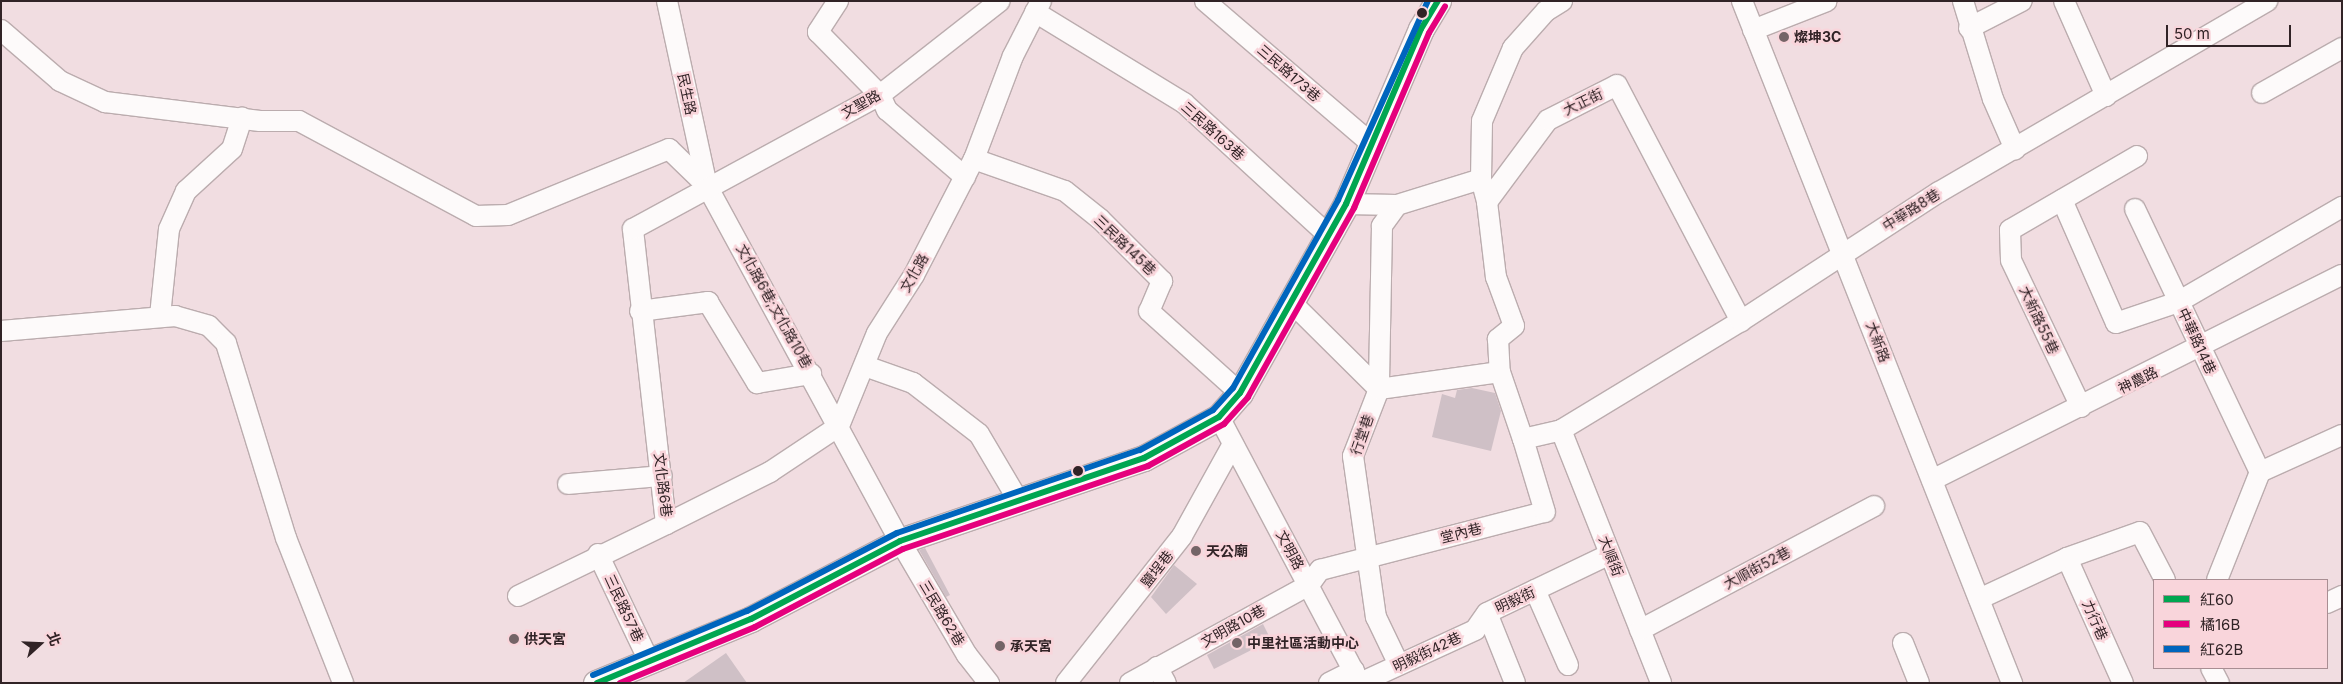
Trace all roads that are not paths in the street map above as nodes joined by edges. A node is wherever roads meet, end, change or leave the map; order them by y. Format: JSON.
{"nodes":[{"id":1,"x":667,"y":1,"type":"edge"},
{"id":2,"x":838,"y":1,"type":"edge"},
{"id":3,"x":1000,"y":1,"type":"edge"},
{"id":4,"x":1205,"y":1,"type":"edge"},
{"id":5,"x":1438,"y":1,"type":"edge"},
{"id":6,"x":1562,"y":1,"type":"edge"},
{"id":7,"x":1742,"y":1,"type":"edge"},
{"id":8,"x":1827,"y":1,"type":"edge"},
{"id":9,"x":1964,"y":1,"type":"edge"},
{"id":10,"x":2022,"y":1,"type":"edge"},
{"id":11,"x":2064,"y":1,"type":"edge"},
{"id":12,"x":2267,"y":1,"type":"edge"},
{"id":13,"x":1038,"y":7,"type":"edge"},
{"id":14,"x":1969,"y":28,"type":"junction"},
{"id":15,"x":1,"y":30,"type":"edge"},
{"id":16,"x":1754,"y":30,"type":"junction"},
{"id":17,"x":2342,"y":48,"type":"edge"},
{"id":18,"x":2262,"y":93,"type":"dead end"},
{"id":19,"x":880,"y":95,"type":"junction"},
{"id":20,"x":2106,"y":96,"type":"junction"},
{"id":21,"x":242,"y":118,"type":"junction"},
{"id":22,"x":1373,"y":145,"type":"junction"},
{"id":23,"x":2015,"y":149,"type":"junction"},
{"id":24,"x":2137,"y":156,"type":"dead end"},
{"id":25,"x":970,"y":168,"type":"junction"},
{"id":26,"x":1481,"y":179,"type":"junction"},
{"id":27,"x":707,"y":186,"type":"junction"},
{"id":28,"x":2062,"y":200,"type":"junction"},
{"id":29,"x":1487,"y":202,"type":"junction"},
{"id":30,"x":1346,"y":204,"type":"junction"},
{"id":31,"x":1397,"y":205,"type":"junction"},
{"id":32,"x":2342,"y":207,"type":"edge"},
{"id":33,"x":2135,"y":210,"type":"dead end"},
{"id":34,"x":1328,"y":236,"type":"junction"},
{"id":35,"x":1843,"y":253,"type":"junction"},
{"id":36,"x":2342,"y":276,"type":"edge"},
{"id":37,"x":2178,"y":302,"type":"junction"},
{"id":38,"x":1292,"y":303,"type":"junction"},
{"id":39,"x":640,"y":311,"type":"junction"},
{"id":40,"x":160,"y":316,"type":"junction"},
{"id":41,"x":1741,"y":321,"type":"junction"},
{"id":42,"x":1,"y":331,"type":"edge"},
{"id":43,"x":2200,"y":350,"type":"junction"},
{"id":44,"x":865,"y":366,"type":"junction"},
{"id":45,"x":1500,"y":372,"type":"junction"},
{"id":46,"x":811,"y":374,"type":"junction"},
{"id":47,"x":1379,"y":389,"type":"junction"},
{"id":48,"x":1240,"y":392,"type":"junction"},
{"id":49,"x":2081,"y":407,"type":"junction"},
{"id":50,"x":1218,"y":416,"type":"junction"},
{"id":51,"x":839,"y":426,"type":"junction"},
{"id":52,"x":1561,"y":430,"type":"junction"},
{"id":53,"x":2342,"y":435,"type":"edge"},
{"id":54,"x":1524,"y":439,"type":"junction"},
{"id":55,"x":1233,"y":444,"type":"junction"},
{"id":56,"x":2260,"y":472,"type":"junction"},
{"id":57,"x":662,"y":476,"type":"junction"},
{"id":58,"x":1932,"y":480,"type":"junction"},
{"id":59,"x":568,"y":484,"type":"dead end"},
{"id":60,"x":1018,"y":500,"type":"junction"},
{"id":61,"x":1874,"y":506,"type":"dead end"},
{"id":62,"x":666,"y":524,"type":"junction"},
{"id":63,"x":900,"y":541,"type":"junction"},
{"id":64,"x":598,"y":554,"type":"junction"},
{"id":65,"x":1610,"y":554,"type":"junction"},
{"id":66,"x":1368,"y":556,"type":"junction"},
{"id":67,"x":2067,"y":558,"type":"junction"},
{"id":68,"x":2164,"y":579,"type":"edge"},
{"id":69,"x":2217,"y":579,"type":"edge"},
{"id":70,"x":1309,"y":585,"type":"junction"},
{"id":71,"x":1535,"y":590,"type":"junction"},
{"id":72,"x":518,"y":596,"type":"dead end"},
{"id":73,"x":2342,"y":596,"type":"edge"},
{"id":74,"x":1980,"y":599,"type":"junction"},
{"id":75,"x":2328,"y":603,"type":"edge"},
{"id":76,"x":1487,"y":613,"type":"junction"},
{"id":77,"x":1640,"y":630,"type":"junction"},
{"id":78,"x":1902,"y":643,"type":"dead end"},
{"id":79,"x":650,"y":663,"type":"junction"},
{"id":80,"x":1399,"y":665,"type":"junction"},
{"id":81,"x":1568,"y":665,"type":"dead end"},
{"id":82,"x":2212,"y":669,"type":"edge"},
{"id":83,"x":1162,"y":675,"type":"edge"},
{"id":84,"x":1358,"y":679,"type":"edge"},
{"id":85,"x":343,"y":683,"type":"edge"},
{"id":86,"x":596,"y":683,"type":"edge"},
{"id":87,"x":989,"y":683,"type":"edge"},
{"id":88,"x":1066,"y":683,"type":"edge"},
{"id":89,"x":1130,"y":683,"type":"edge"},
{"id":90,"x":1329,"y":683,"type":"edge"},
{"id":91,"x":1515,"y":683,"type":"edge"},
{"id":92,"x":1661,"y":683,"type":"edge"},
{"id":93,"x":1919,"y":683,"type":"edge"},
{"id":94,"x":2012,"y":683,"type":"edge"},
{"id":95,"x":2123,"y":683,"type":"edge"},
{"id":96,"x":2219,"y":683,"type":"edge"}],
"edges":[{"from":1,"to":27,"type":"street","name":"民生路"},
{"from":2,"to":19,"type":"street"},
{"from":3,"to":19,"type":"street","name":"文聖路"},
{"from":4,"to":22,"type":"street","name":"三民路173巷"},
{"from":5,"to":22,"type":"main road"},
{"from":6,"to":26,"type":"street"},
{"from":7,"to":16,"type":"street","name":"大新路"},
{"from":8,"to":16,"type":"street"},
{"from":9,"to":14,"type":"street"},
{"from":10,"to":14,"type":"street"},
{"from":11,"to":20,"type":"street"},
{"from":12,"to":20,"type":"street","name":"中華路8巷"},
{"from":13,"to":25,"type":"street","name":"文化路"},
{"from":13,"to":34,"type":"street","name":"三民路163巷"},
{"from":14,"to":23,"type":"street"},
{"from":15,"to":21,"type":"street"},
{"from":16,"to":35,"type":"street","name":"大新路"},
{"from":17,"to":18,"type":"street"},
{"from":19,"to":25,"type":"street"},
{"from":19,"to":27,"type":"street","name":"文聖路"},
{"from":20,"to":23,"type":"street","name":"中華路8巷"},
{"from":21,"to":27,"type":"street"},
{"from":21,"to":40,"type":"street"},
{"from":22,"to":30,"type":"main road"},
{"from":23,"to":35,"type":"street","name":"中華路8巷"},
{"from":24,"to":28,"type":"street"},
{"from":25,"to":44,"type":"street","name":"文化路"},
{"from":25,"to":48,"type":"street","name":"三民路145巷"},
{"from":26,"to":29,"type":"street"},
{"from":26,"to":31,"type":"street"},
{"from":27,"to":39,"type":"street","name":"文化路6巷"},
{"from":27,"to":46,"type":"street","name":"文化路6巷;文化路10巷"},
{"from":28,"to":37,"type":"street"},
{"from":28,"to":49,"type":"street","name":"大新路55巷"},
{"from":29,"to":41,"type":"street","name":"大正街"},
{"from":29,"to":45,"type":"street"},
{"from":30,"to":31,"type":"street"},
{"from":30,"to":34,"type":"main road"},
{"from":31,"to":47,"type":"street","name":"行堂巷"},
{"from":32,"to":37,"type":"street"},
{"from":33,"to":37,"type":"street","name":"中華路14巷"},
{"from":34,"to":38,"type":"main road"},
{"from":35,"to":41,"type":"street","name":"中華路8巷"},
{"from":35,"to":58,"type":"street","name":"大新路"},
{"from":36,"to":43,"type":"street","name":"神農路"},
{"from":37,"to":43,"type":"street","name":"中華路14巷"},
{"from":38,"to":47,"type":"street"},
{"from":38,"to":48,"type":"main road"},
{"from":39,"to":46,"type":"street"},
{"from":39,"to":57,"type":"street","name":"文化路6巷"},
{"from":40,"to":42,"type":"street"},
{"from":40,"to":85,"type":"street"},
{"from":41,"to":52,"type":"street","name":"中華路8巷"},
{"from":43,"to":49,"type":"street","name":"神農路"},
{"from":43,"to":56,"type":"street","name":"中華路14巷"},
{"from":44,"to":51,"type":"street","name":"文化路"},
{"from":44,"to":60,"type":"street"},
{"from":45,"to":47,"type":"street"},
{"from":45,"to":54,"type":"street"},
{"from":46,"to":51,"type":"street","name":"文化路6巷;文化路10巷"},
{"from":47,"to":66,"type":"street","name":"行堂巷"},
{"from":48,"to":50,"type":"main road"},
{"from":49,"to":58,"type":"street","name":"神農路"},
{"from":50,"to":55,"type":"street","name":"文明路"},
{"from":50,"to":60,"type":"main road"},
{"from":51,"to":62,"type":"street","name":"文化路6巷"},
{"from":51,"to":63,"type":"street"},
{"from":52,"to":54,"type":"street","name":"中華路8巷"},
{"from":52,"to":65,"type":"street","name":"大順街"},
{"from":53,"to":56,"type":"street"},
{"from":54,"to":66,"type":"street","name":"堂內巷"},
{"from":55,"to":70,"type":"street","name":"文明路"},
{"from":55,"to":88,"type":"street","name":"鹽埕巷"},
{"from":56,"to":69,"type":"street"},
{"from":57,"to":59,"type":"street"},
{"from":57,"to":62,"type":"street","name":"文化路6巷"},
{"from":58,"to":74,"type":"street","name":"大新路"},
{"from":60,"to":63,"type":"main road"},
{"from":61,"to":77,"type":"street","name":"大順街52巷"},
{"from":62,"to":64,"type":"street"},
{"from":63,"to":79,"type":"main road"},
{"from":63,"to":87,"type":"street","name":"三民路62巷"},
{"from":64,"to":72,"type":"street"},
{"from":64,"to":79,"type":"street","name":"三民路57巷"},
{"from":65,"to":71,"type":"street","name":"明毅街"},
{"from":65,"to":77,"type":"street","name":"大順街"},
{"from":66,"to":70,"type":"street","name":"堂內巷"},
{"from":66,"to":80,"type":"street","name":"行堂巷"},
{"from":67,"to":68,"type":"street"},
{"from":67,"to":74,"type":"street"},
{"from":67,"to":95,"type":"street","name":"力行巷"},
{"from":70,"to":83,"type":"street","name":"文明路10巷"},
{"from":70,"to":84,"type":"street","name":"文明路"},
{"from":71,"to":76,"type":"street","name":"明毅街"},
{"from":71,"to":81,"type":"street"},
{"from":73,"to":75,"type":"street"},
{"from":74,"to":94,"type":"street","name":"大新路"},
{"from":76,"to":80,"type":"street","name":"明毅街42巷"},
{"from":76,"to":91,"type":"street","name":"明毅街"},
{"from":77,"to":92,"type":"street","name":"大順街"},
{"from":78,"to":93,"type":"street"},
{"from":79,"to":86,"type":"main road"},
{"from":80,"to":84,"type":"street","name":"明毅街42巷"},
{"from":82,"to":96,"type":"street"},
{"from":83,"to":89,"type":"street","name":"文明路10巷"},
{"from":84,"to":90,"type":"street","name":"明毅街42巷"}]}
